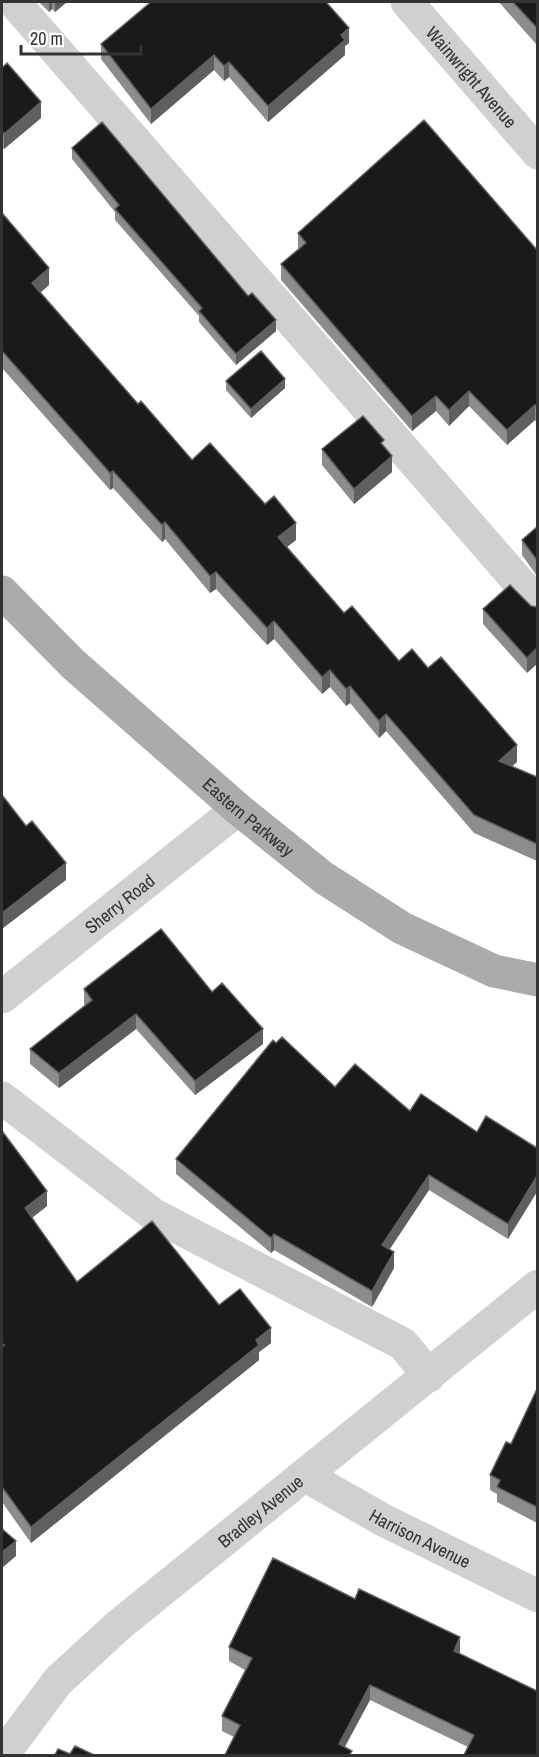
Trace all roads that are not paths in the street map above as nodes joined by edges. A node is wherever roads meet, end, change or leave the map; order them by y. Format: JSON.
{"nodes":[{"id":1,"x":14,"y":2,"type":"edge"},
{"id":2,"x":407,"y":2,"type":"edge"},
{"id":3,"x":537,"y":153,"type":"edge"},
{"id":4,"x":2,"y":592,"type":"edge"},
{"id":5,"x":537,"y":604,"type":"edge"},
{"id":6,"x":238,"y":809,"type":"junction"},
{"id":7,"x":537,"y":980,"type":"edge"},
{"id":8,"x":2,"y":997,"type":"edge"},
{"id":9,"x":2,"y":1098,"type":"edge"},
{"id":10,"x":537,"y":1286,"type":"edge"},
{"id":11,"x":429,"y":1376,"type":"junction"},
{"id":12,"x":306,"y":1476,"type":"junction"},
{"id":13,"x":537,"y":1596,"type":"edge"},
{"id":14,"x":2,"y":1755,"type":"edge"}],
"edges":[{"from":1,"to":5,"type":"street"},
{"from":2,"to":3,"type":"street","name":"Wainwright Avenue"},
{"from":4,"to":6,"type":"main road","name":"Eastern Parkway"},
{"from":6,"to":7,"type":"main road","name":"Eastern Parkway"},
{"from":6,"to":8,"type":"street","name":"Sherry Road"},
{"from":9,"to":11,"type":"street"},
{"from":10,"to":11,"type":"street","name":"Bradley Avenue"},
{"from":11,"to":12,"type":"street","name":"Bradley Avenue"},
{"from":12,"to":13,"type":"street","name":"Harrison Avenue"},
{"from":12,"to":14,"type":"street","name":"Bradley Avenue"}]}
